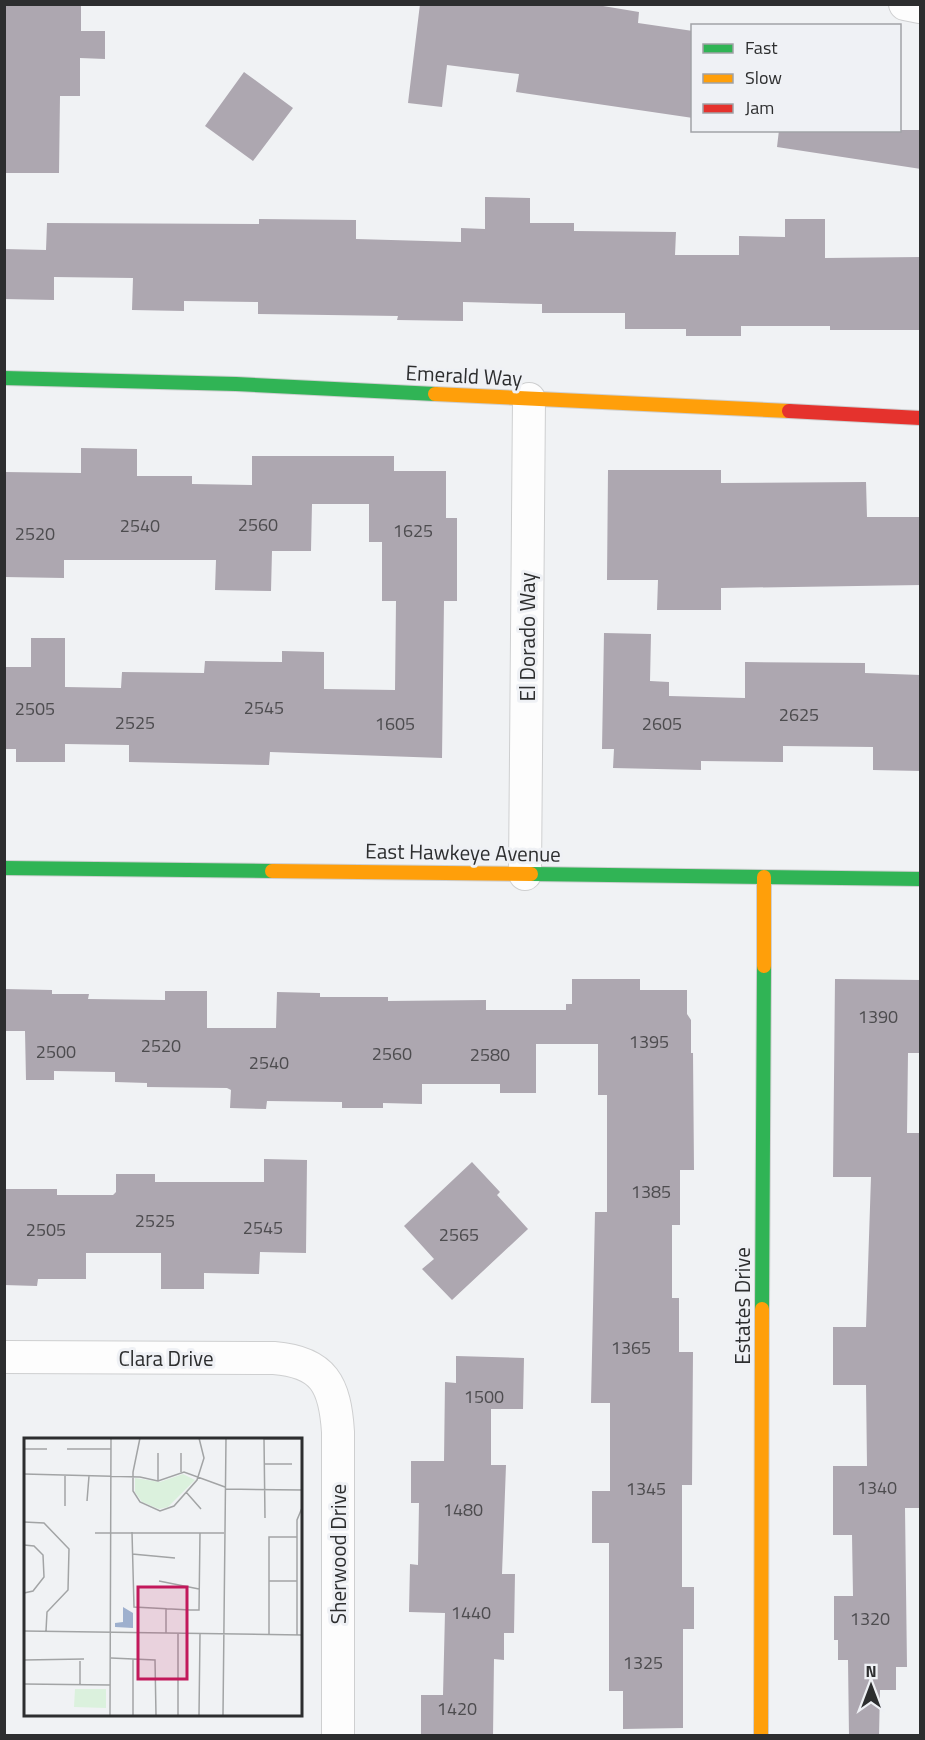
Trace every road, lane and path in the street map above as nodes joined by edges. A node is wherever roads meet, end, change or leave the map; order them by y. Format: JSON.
{"nodes":[{"id":1,"x":905,"y":4,"type":"edge"},
{"id":2,"x":921,"y":7,"type":"edge"},
{"id":3,"x":4,"y":378,"type":"edge"},
{"id":4,"x":530,"y":399,"type":"junction"},
{"id":5,"x":921,"y":418,"type":"edge"},
{"id":6,"x":4,"y":868,"type":"edge"},
{"id":7,"x":525,"y":874,"type":"junction"},
{"id":8,"x":764,"y":877,"type":"junction"},
{"id":9,"x":921,"y":879,"type":"edge"},
{"id":10,"x":4,"y":1357,"type":"edge"},
{"id":11,"x":324,"y":1376,"type":"joint"},
{"id":12,"x":338,"y":1736,"type":"edge"},
{"id":13,"x":761,"y":1736,"type":"edge"}],
"edges":[{"from":1,"to":2,"type":"street"},
{"from":3,"to":4,"type":"street","name":"Emerald Way"},
{"from":4,"to":5,"type":"street","name":"Emerald Way"},
{"from":4,"to":7,"type":"street","name":"El Dorado Way"},
{"from":6,"to":7,"type":"street","name":"East Hawkeye Avenue"},
{"from":7,"to":8,"type":"street","name":"East Hawkeye Avenue"},
{"from":8,"to":9,"type":"street","name":"East Hawkeye Avenue"},
{"from":8,"to":13,"type":"street","name":"Estates Drive"},
{"from":10,"to":11,"type":"street","name":"Clara Drive"},
{"from":11,"to":12,"type":"street","name":"Sherwood Drive"}]}
